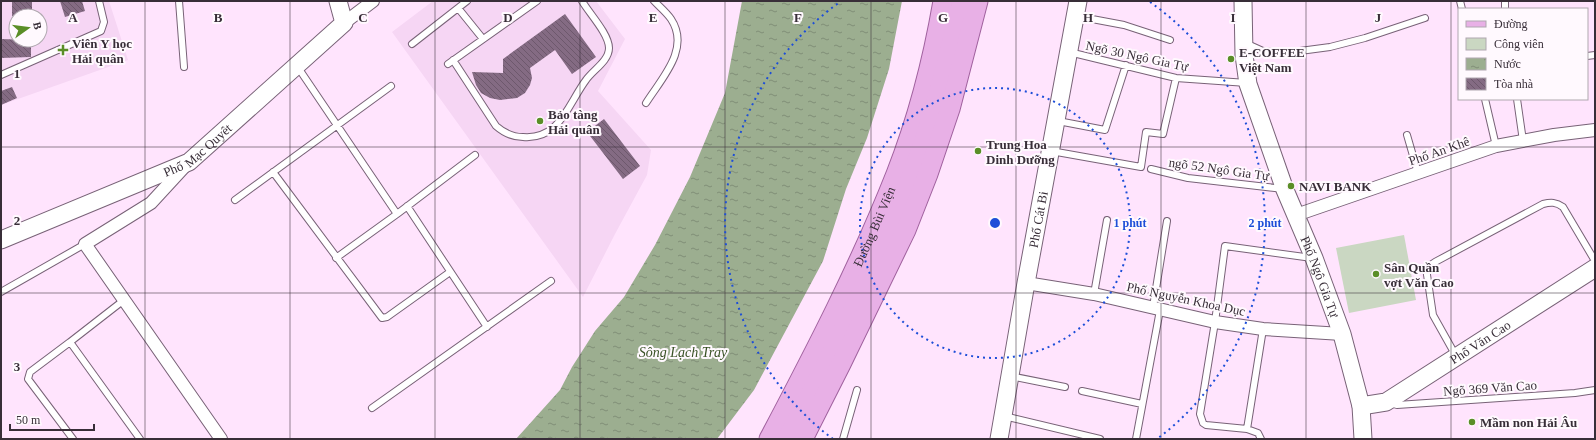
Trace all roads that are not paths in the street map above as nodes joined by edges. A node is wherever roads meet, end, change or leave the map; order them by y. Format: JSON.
{"nodes":[{"id":1,"x":99,"y":1,"type":"edge"},
{"id":2,"x":187,"y":1,"type":"edge"},
{"id":3,"x":338,"y":1,"type":"edge"},
{"id":4,"x":373,"y":1,"type":"edge"},
{"id":5,"x":467,"y":1,"type":"edge"},
{"id":6,"x":524,"y":1,"type":"edge"},
{"id":7,"x":537,"y":1,"type":"edge"},
{"id":8,"x":582,"y":1,"type":"edge"},
{"id":9,"x":654,"y":1,"type":"edge"},
{"id":10,"x":943,"y":1,"type":"edge"},
{"id":11,"x":962,"y":1,"type":"edge"},
{"id":12,"x":978,"y":1,"type":"edge"},
{"id":13,"x":1243,"y":1,"type":"edge"},
{"id":14,"x":179,"y":2,"type":"edge"},
{"id":15,"x":529,"y":7,"type":"junction"},
{"id":16,"x":458,"y":8,"type":"junction"},
{"id":17,"x":1077,"y":8,"type":"edge"},
{"id":18,"x":1424,"y":18,"type":"dead end"},
{"id":19,"x":344,"y":23,"type":"junction"},
{"id":20,"x":483,"y":39,"type":"junction"},
{"id":21,"x":1170,"y":40,"type":"dead end"},
{"id":22,"x":1244,"y":42,"type":"junction"},
{"id":23,"x":412,"y":44,"type":"dead end"},
{"id":24,"x":1069,"y":52,"type":"junction"},
{"id":25,"x":1126,"y":65,"type":"junction"},
{"id":26,"x":297,"y":66,"type":"junction"},
{"id":27,"x":184,"y":67,"type":"dead end"},
{"id":28,"x":1,"y":75,"type":"edge"},
{"id":29,"x":1176,"y":78,"type":"junction"},
{"id":30,"x":1248,"y":84,"type":"junction"},
{"id":31,"x":391,"y":86,"type":"dead end"},
{"id":32,"x":1485,"y":100,"type":"edge"},
{"id":33,"x":1517,"y":100,"type":"edge"},
{"id":34,"x":646,"y":103,"type":"dead end"},
{"id":35,"x":943,"y":106,"type":"junction"},
{"id":36,"x":1056,"y":120,"type":"junction"},
{"id":37,"x":337,"y":125,"type":"junction"},
{"id":38,"x":1595,"y":130,"type":"edge"},
{"id":39,"x":1407,"y":135,"type":"dead end"},
{"id":40,"x":1523,"y":141,"type":"junction"},
{"id":41,"x":1496,"y":146,"type":"junction"},
{"id":42,"x":1050,"y":150,"type":"junction"},
{"id":43,"x":475,"y":155,"type":"dead end"},
{"id":44,"x":189,"y":162,"type":"junction"},
{"id":45,"x":1151,"y":169,"type":"dead end"},
{"id":46,"x":273,"y":172,"type":"junction"},
{"id":47,"x":1418,"y":173,"type":"junction"},
{"id":48,"x":1285,"y":190,"type":"junction"},
{"id":49,"x":235,"y":200,"type":"dead end"},
{"id":50,"x":407,"y":206,"type":"junction"},
{"id":51,"x":397,"y":214,"type":"junction"},
{"id":52,"x":1296,"y":215,"type":"junction"},
{"id":53,"x":1107,"y":220,"type":"dead end"},
{"id":54,"x":1167,"y":221,"type":"dead end"},
{"id":55,"x":1,"y":240,"type":"edge"},
{"id":56,"x":85,"y":244,"type":"junction"},
{"id":57,"x":336,"y":258,"type":"junction"},
{"id":58,"x":1314,"y":258,"type":"junction"},
{"id":59,"x":1595,"y":261,"type":"edge"},
{"id":60,"x":1595,"y":268,"type":"edge"},
{"id":61,"x":450,"y":272,"type":"junction"},
{"id":62,"x":551,"y":281,"type":"dead end"},
{"id":63,"x":1026,"y":283,"type":"junction"},
{"id":64,"x":1,"y":292,"type":"edge"},
{"id":65,"x":1094,"y":294,"type":"junction"},
{"id":66,"x":124,"y":300,"type":"junction"},
{"id":67,"x":1156,"y":309,"type":"junction"},
{"id":68,"x":1215,"y":322,"type":"junction"},
{"id":69,"x":487,"y":327,"type":"junction"},
{"id":70,"x":1263,"y":329,"type":"junction"},
{"id":71,"x":1342,"y":334,"type":"junction"},
{"id":72,"x":70,"y":342,"type":"junction"},
{"id":73,"x":1456,"y":356,"type":"junction"},
{"id":74,"x":1010,"y":376,"type":"junction"},
{"id":75,"x":1065,"y":387,"type":"dead end"},
{"id":76,"x":857,"y":390,"type":"dead end"},
{"id":77,"x":1595,"y":390,"type":"edge"},
{"id":78,"x":1082,"y":391,"type":"dead end"},
{"id":79,"x":1386,"y":402,"type":"junction"},
{"id":80,"x":1142,"y":404,"type":"junction"},
{"id":81,"x":1361,"y":406,"type":"junction"},
{"id":82,"x":372,"y":408,"type":"dead end"},
{"id":83,"x":1004,"y":416,"type":"junction"},
{"id":84,"x":1247,"y":429,"type":"junction"},
{"id":85,"x":73,"y":439,"type":"edge"},
{"id":86,"x":140,"y":439,"type":"edge"},
{"id":87,"x":221,"y":439,"type":"edge"},
{"id":88,"x":769,"y":439,"type":"edge"},
{"id":89,"x":787,"y":439,"type":"edge"},
{"id":90,"x":803,"y":439,"type":"edge"},
{"id":91,"x":843,"y":439,"type":"edge"},
{"id":92,"x":999,"y":439,"type":"edge"},
{"id":93,"x":1096,"y":439,"type":"edge"},
{"id":94,"x":1136,"y":439,"type":"edge"},
{"id":95,"x":1261,"y":439,"type":"edge"},
{"id":96,"x":1362,"y":439,"type":"edge"}],
"edges":[{"from":1,"to":28,"type":"lane"},
{"from":2,"to":14,"type":"lane"},
{"from":3,"to":19,"type":"street"},
{"from":4,"to":19,"type":"street"},
{"from":5,"to":16,"type":"lane"},
{"from":6,"to":15,"type":"lane"},
{"from":7,"to":15,"type":"lane"},
{"from":8,"to":20,"type":"lane"},
{"from":9,"to":34,"type":"lane"},
{"from":10,"to":88,"type":"main road","name":"Đường Bùi Viện"},
{"from":11,"to":35,"type":"main road","name":"Đường Bùi Viện"},
{"from":12,"to":35,"type":"main road","name":"Đường Bùi Viện"},
{"from":13,"to":22,"type":"street","name":"Phố Ngô Gia Tự"},
{"from":14,"to":27,"type":"lane"},
{"from":15,"to":20,"type":"lane"},
{"from":16,"to":20,"type":"lane"},
{"from":16,"to":23,"type":"lane"},
{"from":17,"to":21,"type":"lane"},
{"from":17,"to":24,"type":"street","name":"Phố Cát Bi"},
{"from":18,"to":22,"type":"lane"},
{"from":19,"to":26,"type":"street","name":"Phố Mạc Quyêt"},
{"from":22,"to":30,"type":"street","name":"Phố Ngô Gia Tự"},
{"from":24,"to":25,"type":"lane","name":"Ngõ 30 Ngô Gia Tự"},
{"from":24,"to":36,"type":"street","name":"Phố Cát Bi"},
{"from":25,"to":29,"type":"lane","name":"Ngõ 30 Ngô Gia Tự"},
{"from":25,"to":36,"type":"lane"},
{"from":26,"to":37,"type":"lane"},
{"from":26,"to":44,"type":"street","name":"Phố Mạc Quyêt"},
{"from":29,"to":30,"type":"lane","name":"Ngõ 30 Ngô Gia Tự"},
{"from":29,"to":42,"type":"lane"},
{"from":30,"to":48,"type":"street","name":"Phố Ngô Gia Tự"},
{"from":31,"to":37,"type":"lane"},
{"from":32,"to":41,"type":"lane"},
{"from":33,"to":40,"type":"lane"},
{"from":35,"to":89,"type":"main road","name":"Đường Bùi Viện"},
{"from":35,"to":90,"type":"main road","name":"Đường Bùi Viện"},
{"from":36,"to":42,"type":"street","name":"Phố Cát Bi"},
{"from":37,"to":46,"type":"lane"},
{"from":37,"to":51,"type":"lane"},
{"from":38,"to":40,"type":"street","name":"Phố An Khê"},
{"from":39,"to":47,"type":"lane"},
{"from":40,"to":41,"type":"street","name":"Phố An Khê"},
{"from":41,"to":47,"type":"street","name":"Phố An Khê"},
{"from":42,"to":63,"type":"street","name":"Phố Cát Bi"},
{"from":43,"to":50,"type":"lane"},
{"from":44,"to":55,"type":"street","name":"Phố Mạc Quyêt"},
{"from":44,"to":56,"type":"street"},
{"from":45,"to":48,"type":"lane","name":"ngõ 52 Ngô Gia Tự"},
{"from":46,"to":49,"type":"lane"},
{"from":46,"to":57,"type":"lane"},
{"from":47,"to":52,"type":"street","name":"Phố An Khê"},
{"from":48,"to":52,"type":"street","name":"Phố Ngô Gia Tự"},
{"from":50,"to":51,"type":"lane"},
{"from":50,"to":61,"type":"lane"},
{"from":51,"to":57,"type":"lane"},
{"from":52,"to":58,"type":"street","name":"Phố Ngô Gia Tự"},
{"from":53,"to":65,"type":"lane"},
{"from":54,"to":67,"type":"lane"},
{"from":56,"to":64,"type":"lane"},
{"from":56,"to":66,"type":"street"},
{"from":57,"to":61,"type":"lane"},
{"from":58,"to":68,"type":"lane"},
{"from":58,"to":71,"type":"street","name":"Phố Ngô Gia Tự"},
{"from":59,"to":73,"type":"lane"},
{"from":60,"to":73,"type":"street","name":"Phố Văn Cao"},
{"from":61,"to":69,"type":"lane"},
{"from":62,"to":69,"type":"lane"},
{"from":63,"to":65,"type":"street","name":"Phố Nguyễn Khoa Dục"},
{"from":63,"to":74,"type":"street","name":"Phố Cát Bi"},
{"from":65,"to":67,"type":"street","name":"Phố Nguyễn Khoa Dục"},
{"from":66,"to":72,"type":"lane"},
{"from":66,"to":87,"type":"street"},
{"from":67,"to":68,"type":"street","name":"Phố Nguyễn Khoa Dục"},
{"from":67,"to":80,"type":"lane"},
{"from":68,"to":70,"type":"street","name":"Phố Nguyễn Khoa Dục"},
{"from":68,"to":84,"type":"lane"},
{"from":69,"to":82,"type":"lane"},
{"from":70,"to":71,"type":"street","name":"Phố Nguyễn Khoa Dục"},
{"from":70,"to":84,"type":"lane"},
{"from":71,"to":81,"type":"street","name":"Phố Ngô Gia Tự"},
{"from":72,"to":85,"type":"lane"},
{"from":72,"to":86,"type":"lane"},
{"from":73,"to":79,"type":"street","name":"Phố Văn Cao"},
{"from":74,"to":75,"type":"lane"},
{"from":74,"to":83,"type":"street","name":"Phố Cát Bi"},
{"from":76,"to":91,"type":"lane"},
{"from":77,"to":79,"type":"lane","name":"Ngõ 369 Văn Cao"},
{"from":78,"to":80,"type":"lane"},
{"from":79,"to":81,"type":"street","name":"Phố Văn Cao"},
{"from":80,"to":94,"type":"lane"},
{"from":81,"to":96,"type":"street","name":"Phố Ngô Gia Tự"},
{"from":83,"to":92,"type":"street","name":"Phố Cát Bi"},
{"from":83,"to":93,"type":"lane"},
{"from":84,"to":95,"type":"lane"}]}
